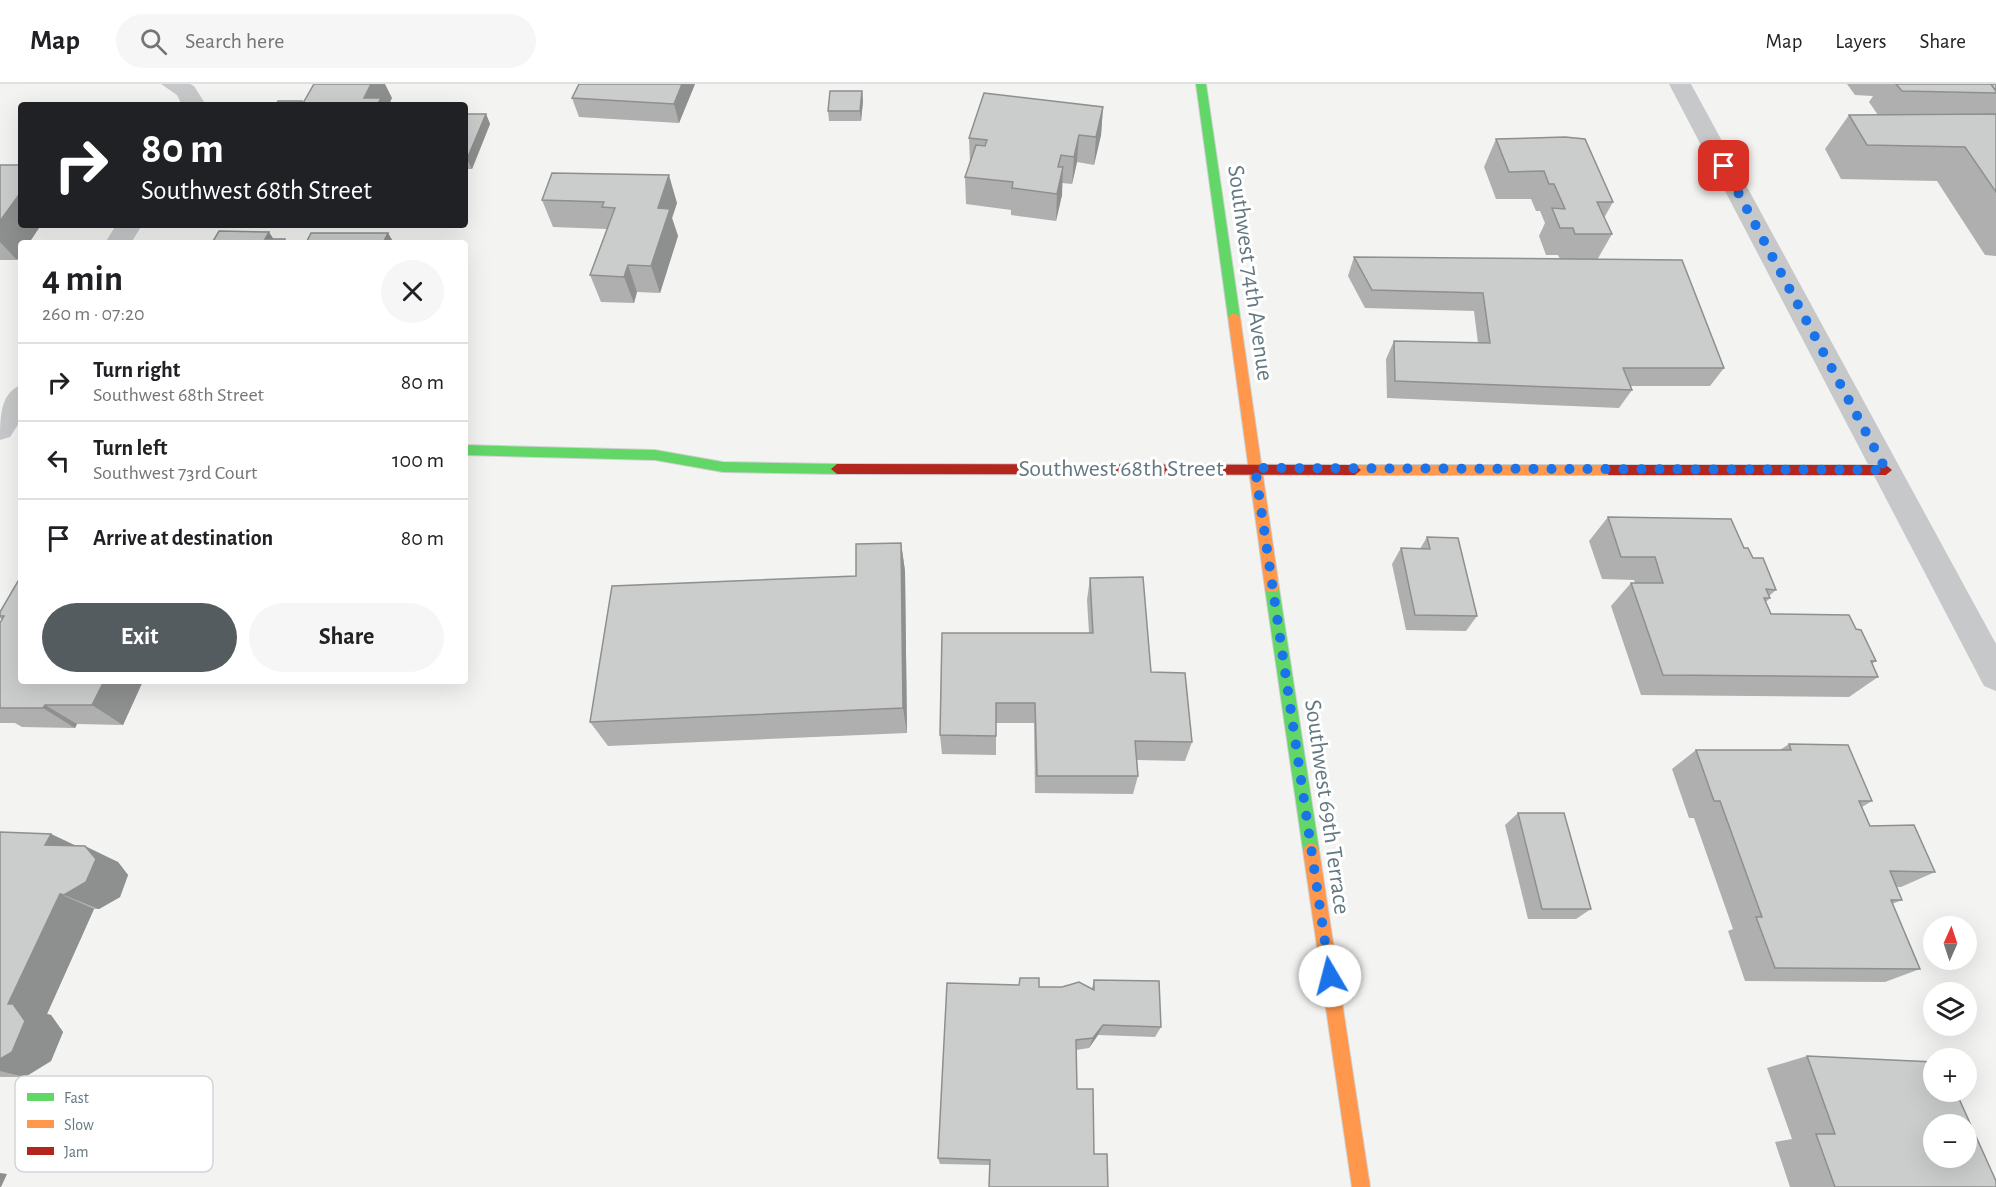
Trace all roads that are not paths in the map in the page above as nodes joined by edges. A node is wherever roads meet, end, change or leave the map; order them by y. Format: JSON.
{"nodes":[{"id":1,"x":1201,"y":84,"type":"edge"},
{"id":2,"x":1680,"y":84,"type":"edge"},
{"id":3,"x":18,"y":401,"type":"edge"},
{"id":4,"x":0,"y":429,"type":"edge"},
{"id":5,"x":0,"y":436,"type":"edge"},
{"id":6,"x":18,"y":437,"type":"edge"},
{"id":7,"x":468,"y":450,"type":"edge"},
{"id":8,"x":1255,"y":468,"type":"junction"},
{"id":9,"x":1886,"y":470,"type":"junction"},
{"id":10,"x":1996,"y":676,"type":"edge"},
{"id":11,"x":1361,"y":1187,"type":"edge"}],
"edges":[{"from":1,"to":8,"type":"street","name":"Southwest 74th Avenue"},
{"from":2,"to":9,"type":"street"},
{"from":3,"to":4,"type":"street"},
{"from":5,"to":6,"type":"street"},
{"from":7,"to":8,"type":"street","name":"Southwest 68th Street"},
{"from":8,"to":9,"type":"street","name":"Southwest 68th Street"},
{"from":8,"to":11,"type":"street","name":"Southwest 69th Terrace"},
{"from":9,"to":10,"type":"street"}]}
